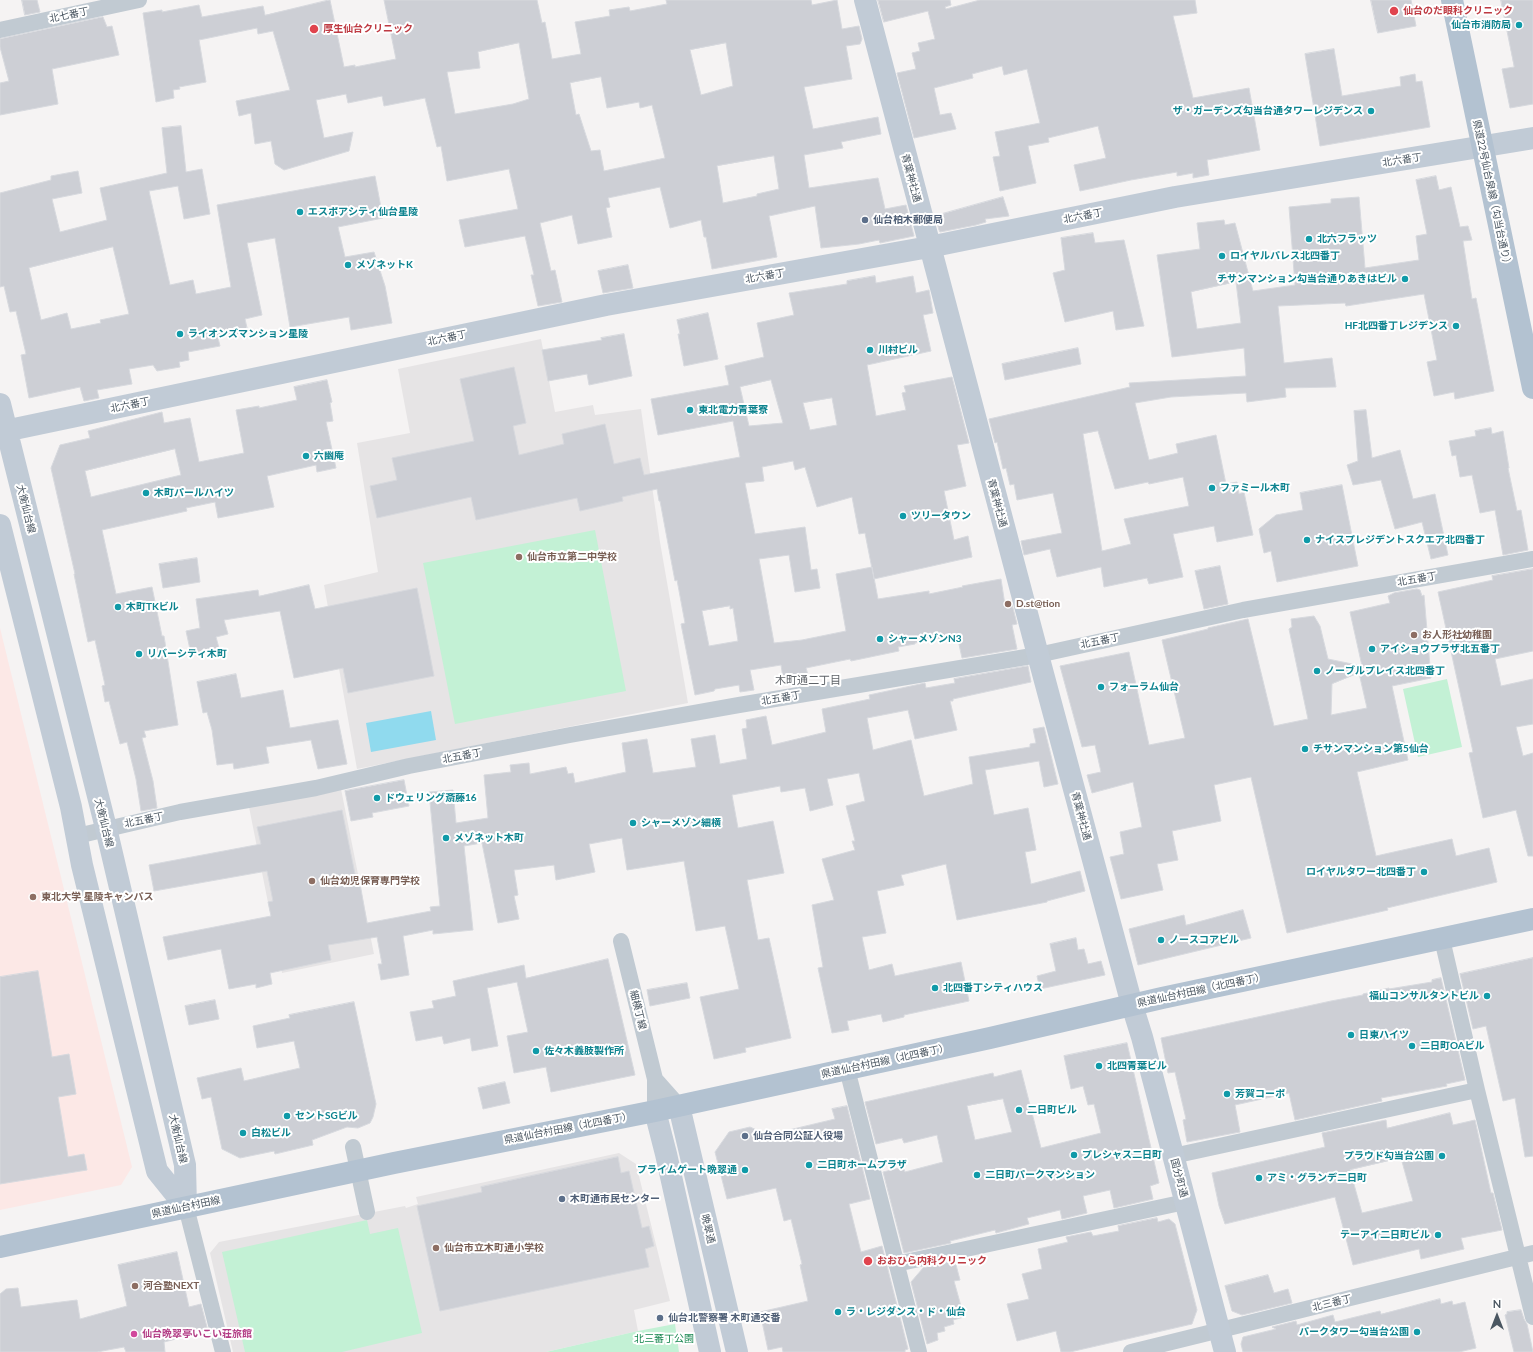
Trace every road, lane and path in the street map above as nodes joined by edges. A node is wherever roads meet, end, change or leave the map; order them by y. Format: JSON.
{"nodes":[{"id":1,"x":139,"y":0,"type":"edge"},
{"id":2,"x":865,"y":0,"type":"edge"},
{"id":3,"x":1452,"y":0,"type":"edge"},
{"id":4,"x":0,"y":30,"type":"edge"},
{"id":5,"x":1533,"y":138,"type":"edge"},
{"id":6,"x":1482,"y":146,"type":"junction"},
{"id":7,"x":929,"y":246,"type":"junction"},
{"id":8,"x":1533,"y":388,"type":"edge"},
{"id":9,"x":0,"y":404,"type":"edge"},
{"id":10,"x":3,"y":431,"type":"edge"},
{"id":11,"x":0,"y":525,"type":"edge"},
{"id":12,"x":1533,"y":559,"type":"edge"},
{"id":13,"x":1038,"y":655,"type":"junction"},
{"id":14,"x":106,"y":828,"type":"junction"},
{"id":15,"x":77,"y":836,"type":"junction"},
{"id":16,"x":1533,"y":919,"type":"edge"},
{"id":17,"x":1442,"y":939,"type":"junction"},
{"id":18,"x":621,"y":941,"type":"dead end"},
{"id":19,"x":1132,"y":1005,"type":"junction"},
{"id":20,"x":847,"y":1069,"type":"junction"},
{"id":21,"x":655,"y":1079,"type":"junction"},
{"id":22,"x":1477,"y":1090,"type":"junction"},
{"id":23,"x":679,"y":1106,"type":"junction"},
{"id":24,"x":655,"y":1111,"type":"junction"},
{"id":25,"x":353,"y":1147,"type":"dead end"},
{"id":26,"x":1173,"y":1156,"type":"junction"},
{"id":27,"x":236,"y":1196,"type":"joint"},
{"id":28,"x":1185,"y":1202,"type":"junction"},
{"id":29,"x":186,"y":1207,"type":"junction"},
{"id":30,"x":367,"y":1212,"type":"dead end"},
{"id":31,"x":0,"y":1247,"type":"edge"},
{"id":32,"x":1526,"y":1255,"type":"edge"},
{"id":33,"x":896,"y":1264,"type":"junction"},
{"id":34,"x":1533,"y":1317,"type":"edge"},
{"id":35,"x":1219,"y":1330,"type":"junction"},
{"id":36,"x":223,"y":1352,"type":"edge"},
{"id":37,"x":710,"y":1352,"type":"edge"},
{"id":38,"x":737,"y":1352,"type":"edge"},
{"id":39,"x":919,"y":1352,"type":"edge"},
{"id":40,"x":1130,"y":1352,"type":"edge"},
{"id":41,"x":1225,"y":1352,"type":"edge"}],
"edges":[{"from":1,"to":4,"type":"street","name":"北七番丁"},
{"from":2,"to":7,"type":"street","name":"青葉神社通"},
{"from":3,"to":6,"type":"main road","name":"県道22号仙台泉線（勾当台通り）"},
{"from":5,"to":6,"type":"street","name":"北六番丁"},
{"from":6,"to":7,"type":"street","name":"北六番丁"},
{"from":6,"to":8,"type":"main road","name":"県道22号仙台泉線（勾当台通り）"},
{"from":7,"to":10,"type":"street","name":"北六番丁"},
{"from":7,"to":13,"type":"street","name":"青葉神社通"},
{"from":9,"to":10,"type":"street","name":"大衡仙台線"},
{"from":10,"to":14,"type":"street","name":"大衡仙台線"},
{"from":11,"to":15,"type":"street"},
{"from":12,"to":13,"type":"street","name":"北五番丁"},
{"from":13,"to":14,"type":"street","name":"北五番丁"},
{"from":13,"to":19,"type":"street","name":"青葉神社通"},
{"from":14,"to":15,"type":"street","name":"北五番丁"},
{"from":14,"to":29,"type":"street","name":"大衡仙台線"},
{"from":15,"to":29,"type":"street"},
{"from":16,"to":17,"type":"main road","name":"県道仙台村田線（北四番丁）"},
{"from":17,"to":19,"type":"main road","name":"県道仙台村田線（北四番丁）"},
{"from":17,"to":22,"type":"street"},
{"from":18,"to":21,"type":"street","name":"細横丁線"},
{"from":19,"to":20,"type":"main road","name":"県道仙台村田線（北四番丁）"},
{"from":19,"to":26,"type":"street","name":"国分町通"},
{"from":20,"to":23,"type":"main road","name":"県道仙台村田線（北四番丁）"},
{"from":20,"to":33,"type":"street"},
{"from":21,"to":23,"type":"street"},
{"from":21,"to":24,"type":"street"},
{"from":22,"to":26,"type":"street"},
{"from":22,"to":32,"type":"street"},
{"from":23,"to":24,"type":"main road","name":"県道仙台村田線（北四番丁）"},
{"from":23,"to":38,"type":"street","name":"晩翠通"},
{"from":24,"to":27,"type":"main road","name":"県道仙台村田線（北四番丁）"},
{"from":24,"to":37,"type":"street"},
{"from":25,"to":30,"type":"street"},
{"from":26,"to":28,"type":"street","name":"国分町通"},
{"from":27,"to":29,"type":"main road","name":"県道仙台村田線"},
{"from":28,"to":33,"type":"street"},
{"from":28,"to":35,"type":"street","name":"国分町通"},
{"from":29,"to":31,"type":"main road","name":"県道仙台村田線"},
{"from":29,"to":36,"type":"street"},
{"from":32,"to":34,"type":"street"},
{"from":32,"to":35,"type":"street","name":"北三番丁"},
{"from":33,"to":39,"type":"street"},
{"from":35,"to":40,"type":"street","name":"北三番丁"},
{"from":35,"to":41,"type":"street","name":"国分町通"}]}
